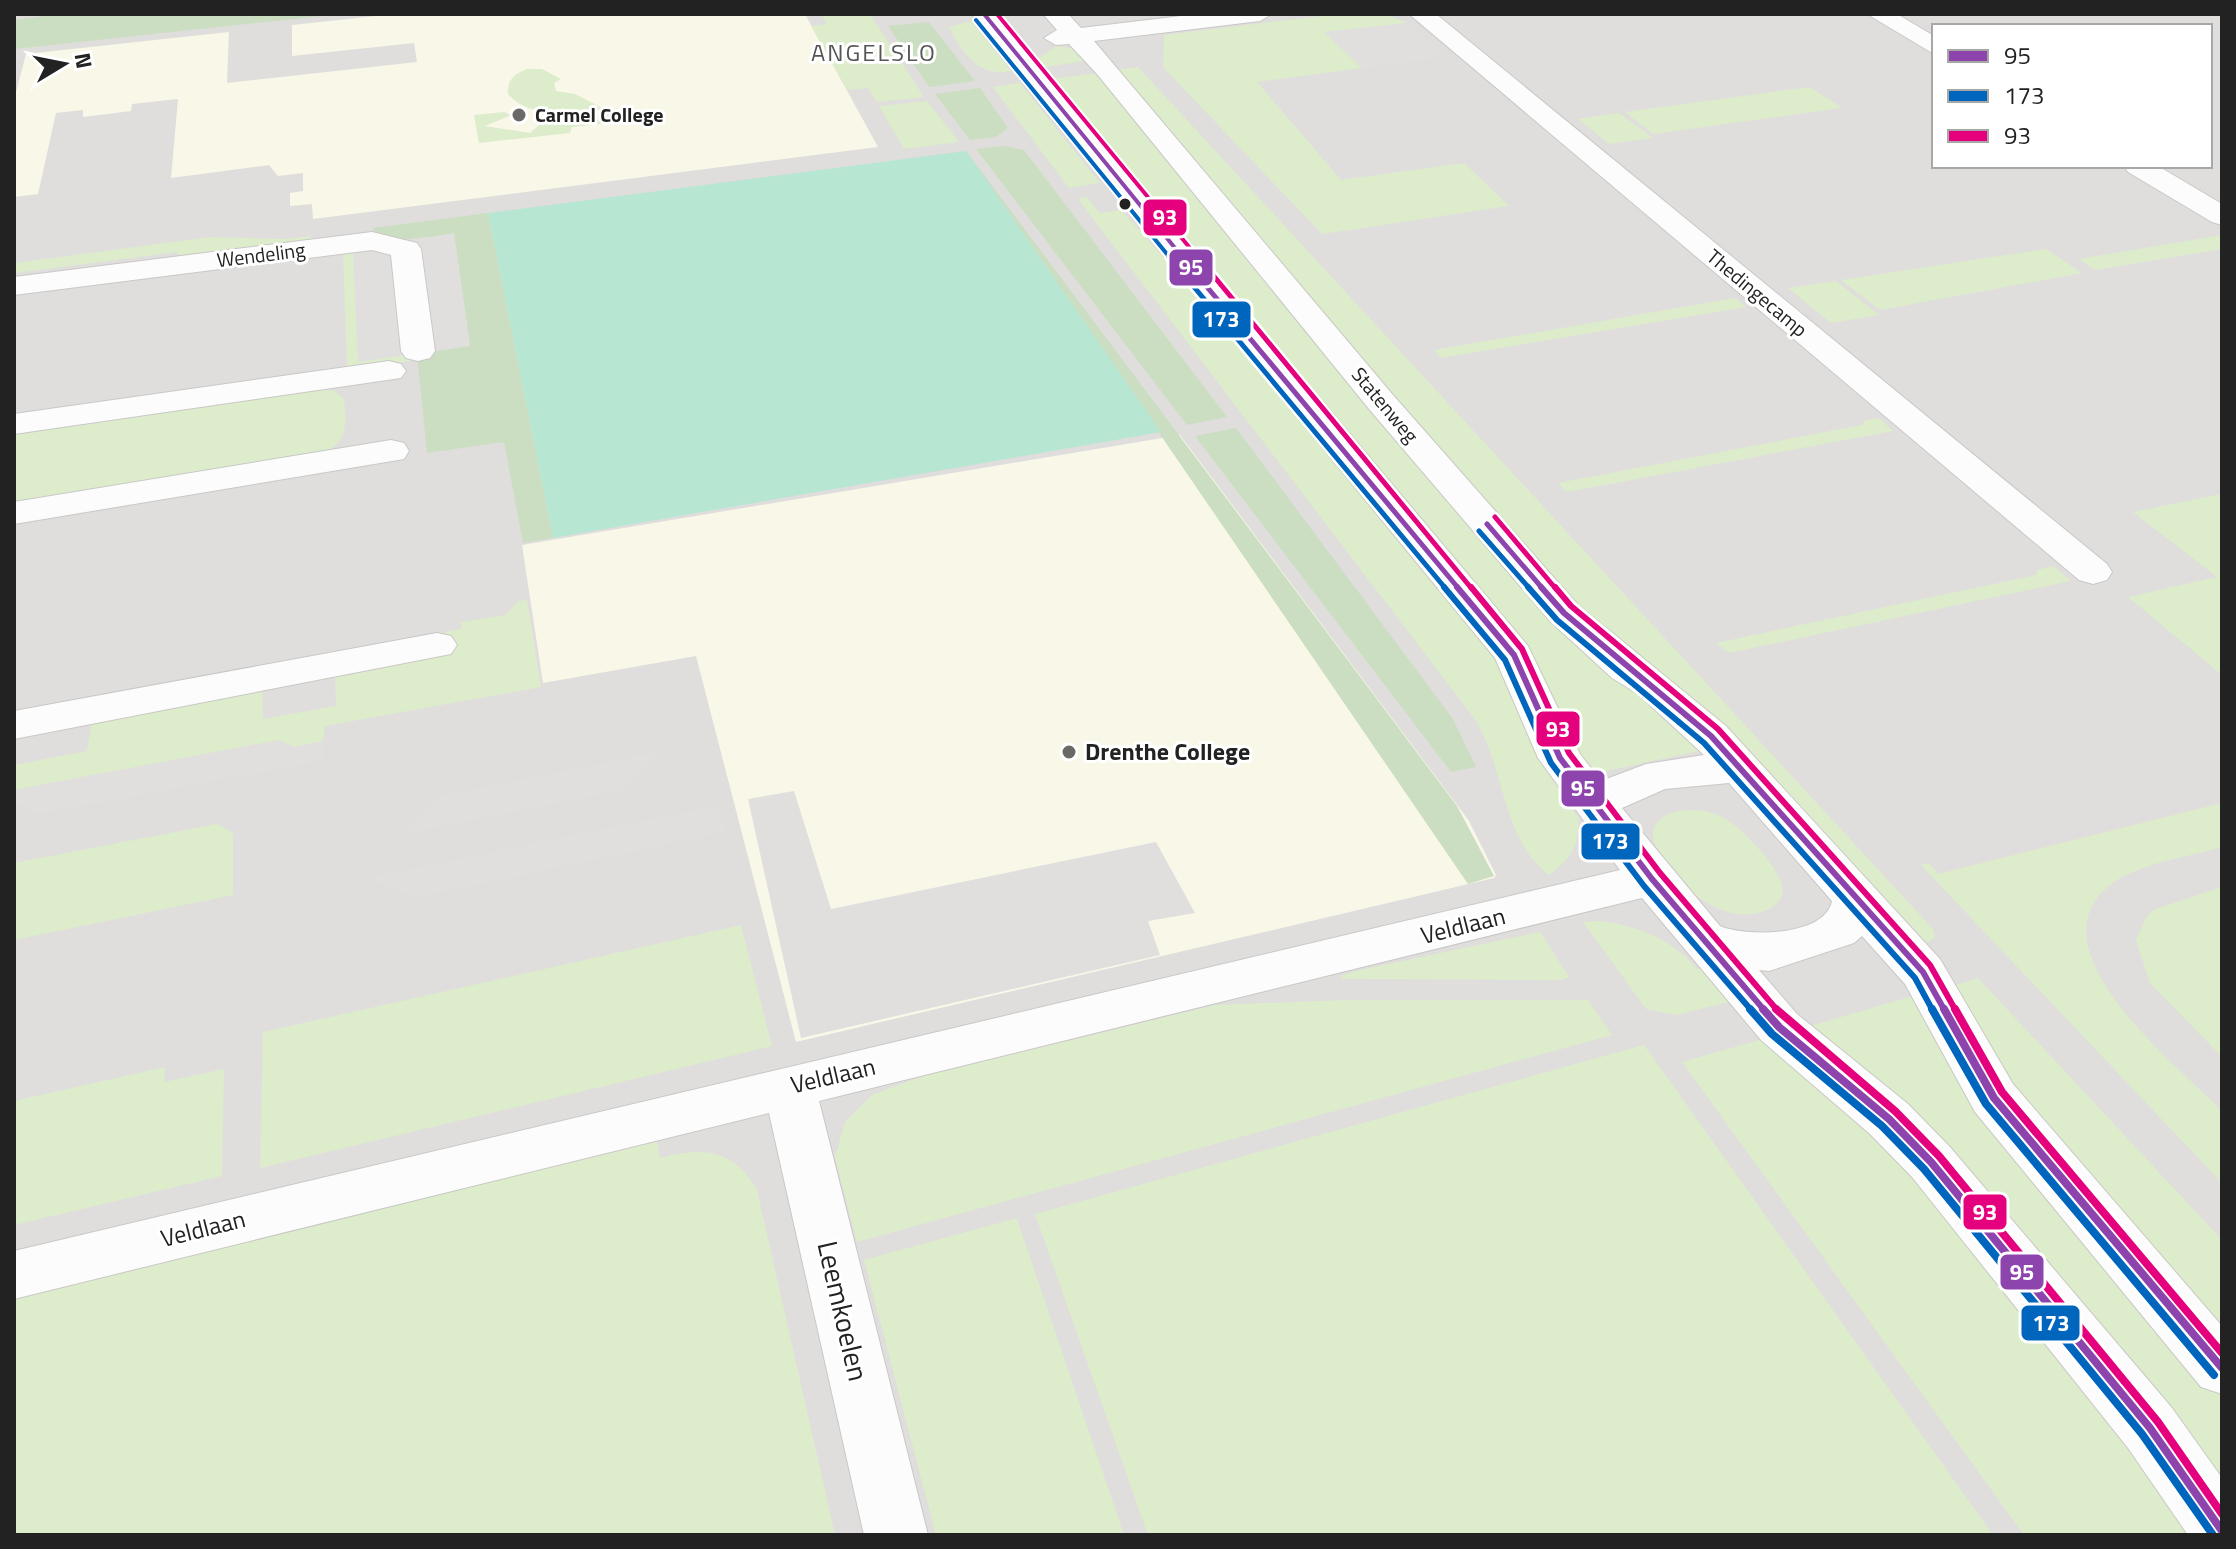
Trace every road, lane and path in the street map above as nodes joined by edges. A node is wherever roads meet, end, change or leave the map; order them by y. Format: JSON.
{"nodes":[{"id":1,"x":1055,"y":14,"type":"edge"},
{"id":2,"x":1260,"y":14,"type":"edge"},
{"id":3,"x":1421,"y":14,"type":"edge"},
{"id":4,"x":1879,"y":14,"type":"edge"},
{"id":5,"x":995,"y":29,"type":"edge"},
{"id":6,"x":1076,"y":36,"type":"junction"},
{"id":7,"x":1932,"y":45,"type":"edge"},
{"id":8,"x":2141,"y":168,"type":"edge"},
{"id":9,"x":2222,"y":216,"type":"edge"},
{"id":10,"x":14,"y":286,"type":"edge"},
{"id":11,"x":418,"y":351,"type":"dead end"},
{"id":12,"x":389,"y":371,"type":"dead end"},
{"id":13,"x":14,"y":424,"type":"edge"},
{"id":14,"x":391,"y":451,"type":"dead end"},
{"id":15,"x":14,"y":513,"type":"edge"},
{"id":16,"x":2093,"y":572,"type":"dead end"},
{"id":17,"x":437,"y":645,"type":"dead end"},
{"id":18,"x":14,"y":725,"type":"edge"},
{"id":19,"x":1741,"y":769,"type":"junction"},
{"id":20,"x":1595,"y":805,"type":"junction"},
{"id":21,"x":1652,"y":879,"type":"junction"},
{"id":22,"x":1857,"y":896,"type":"junction"},
{"id":23,"x":1700,"y":937,"type":"junction"},
{"id":24,"x":789,"y":1087,"type":"junction"},
{"id":25,"x":14,"y":1275,"type":"edge"},
{"id":26,"x":2222,"y":1368,"type":"edge"},
{"id":27,"x":2222,"y":1531,"type":"edge"},
{"id":28,"x":896,"y":1535,"type":"edge"}],
"edges":[{"from":1,"to":6,"type":"street","name":"Statenweg"},
{"from":2,"to":6,"type":"street"},
{"from":3,"to":16,"type":"street","name":"Thedingecamp"},
{"from":4,"to":7,"type":"street"},
{"from":5,"to":6,"type":"street"},
{"from":5,"to":20,"type":"street"},
{"from":6,"to":19,"type":"street","name":"Statenweg"},
{"from":8,"to":9,"type":"street"},
{"from":10,"to":11,"type":"street","name":"Wendeling"},
{"from":12,"to":13,"type":"street"},
{"from":14,"to":15,"type":"street"},
{"from":17,"to":18,"type":"street"},
{"from":19,"to":20,"type":"street"},
{"from":19,"to":22,"type":"street","name":"Statenweg"},
{"from":20,"to":21,"type":"street"},
{"from":21,"to":23,"type":"street"},
{"from":21,"to":24,"type":"street","name":"Veldlaan"},
{"from":22,"to":23,"type":"street"},
{"from":22,"to":26,"type":"street","name":"Statenweg"},
{"from":23,"to":27,"type":"street"},
{"from":24,"to":25,"type":"street","name":"Veldlaan"},
{"from":24,"to":28,"type":"street","name":"Leemkoelen"}]}
